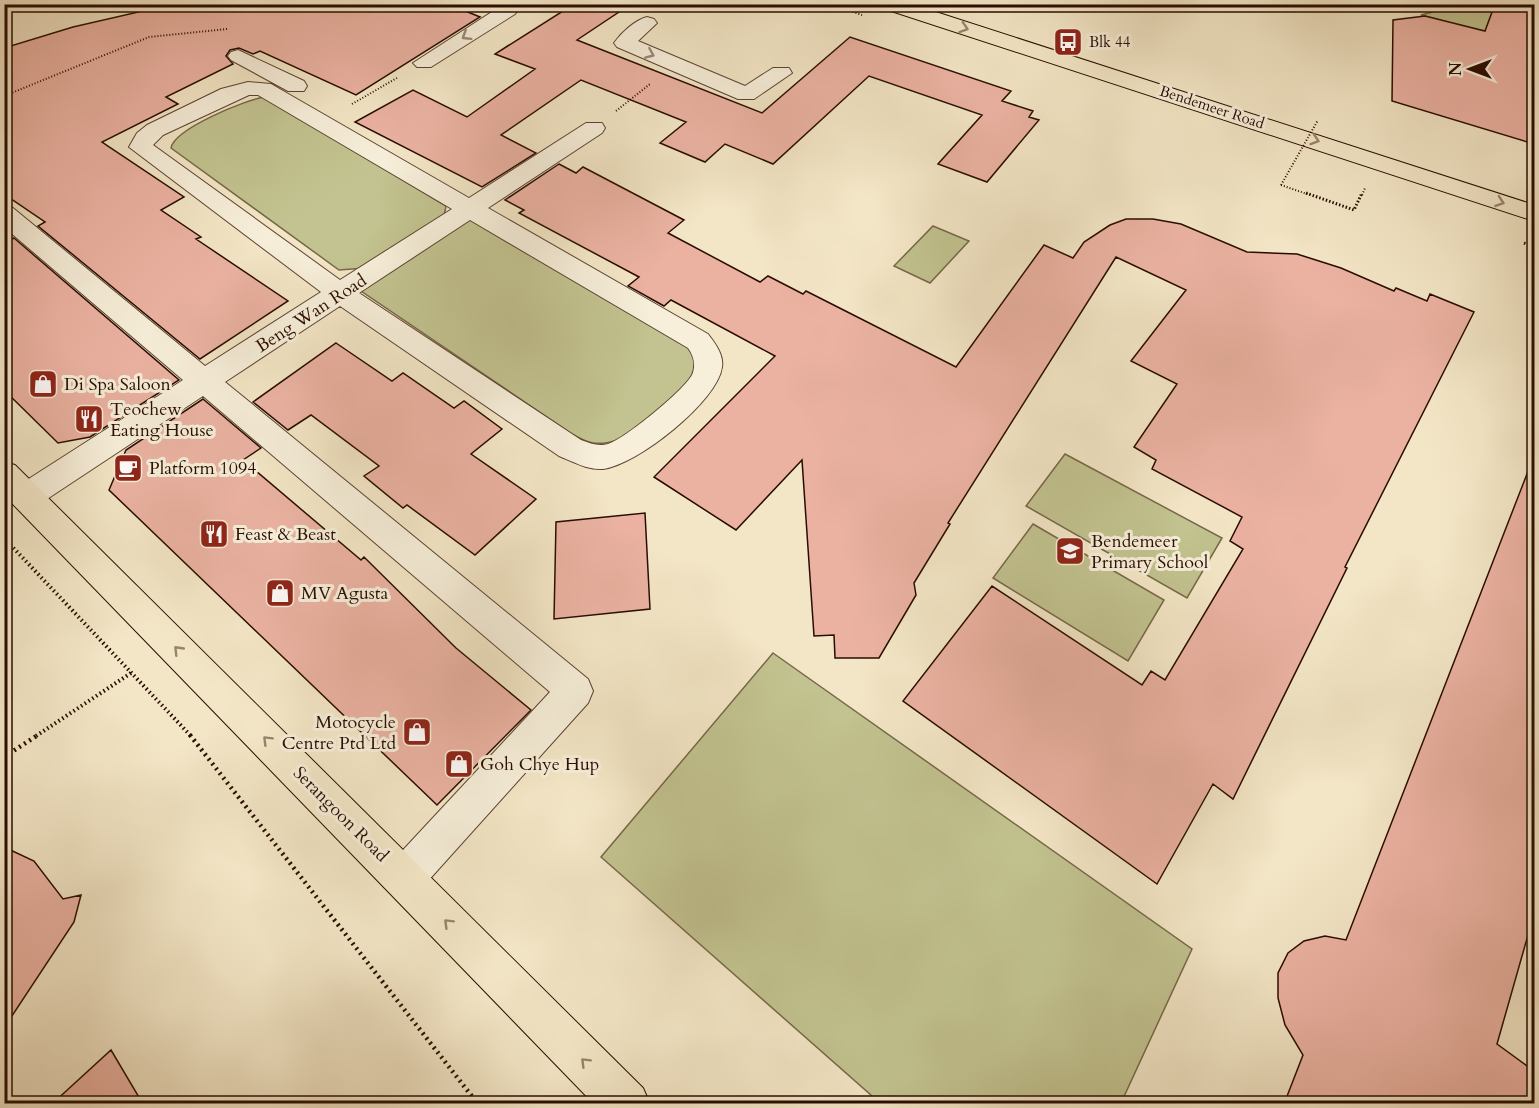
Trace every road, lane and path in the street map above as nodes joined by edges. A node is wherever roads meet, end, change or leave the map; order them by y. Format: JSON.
{"nodes":[{"id":1,"x":888,"y":4,"type":"edge"},
{"id":2,"x":1373,"y":4,"type":"edge"},
{"id":3,"x":508,"y":10,"type":"dead end"},
{"id":4,"x":1342,"y":10,"type":"dead end"},
{"id":5,"x":647,"y":23,"type":"dead end"},
{"id":6,"x":238,"y":56,"type":"joint"},
{"id":7,"x":424,"y":63,"type":"joint"},
{"id":8,"x":675,"y":64,"type":"junction"},
{"id":9,"x":781,"y":73,"type":"dead end"},
{"id":10,"x":4,"y":96,"type":"edge"},
{"id":11,"x":309,"y":104,"type":"junction"},
{"id":12,"x":343,"y":110,"type":"joint"},
{"id":13,"x":1318,"y":120,"type":"dead end"},
{"id":14,"x":594,"y":128,"type":"joint"},
{"id":15,"x":471,"y":209,"type":"junction"},
{"id":16,"x":1354,"y":210,"type":"dead end"},
{"id":17,"x":1534,"y":213,"type":"edge"},
{"id":18,"x":4,"y":214,"type":"edge"},
{"id":19,"x":342,"y":293,"type":"junction"},
{"id":20,"x":205,"y":382,"type":"junction"},
{"id":21,"x":16,"y":485,"type":"edge"},
{"id":22,"x":4,"y":538,"type":"edge"},
{"id":23,"x":131,"y":673,"type":"junction"},
{"id":24,"x":4,"y":757,"type":"edge"},
{"id":25,"x":404,"y":878,"type":"junction"},
{"id":26,"x":478,"y":1104,"type":"edge"},
{"id":27,"x":627,"y":1104,"type":"edge"}],
"edges":[{"from":1,"to":17,"type":"main road","name":"Bendemeer Road","one_way":true},
{"from":2,"to":4,"type":"path"},
{"from":3,"to":7,"type":"street","one_way":true},
{"from":5,"to":8,"type":"street","one_way":true},
{"from":6,"to":10,"type":"path"},
{"from":6,"to":11,"type":"street"},
{"from":7,"to":12,"type":"path"},
{"from":8,"to":9,"type":"street"},
{"from":8,"to":14,"type":"path"},
{"from":11,"to":12,"type":"street"},
{"from":11,"to":15,"type":"street"},
{"from":11,"to":19,"type":"street"},
{"from":13,"to":16,"type":"path","bridge":true},
{"from":14,"to":15,"type":"street","name":"Beng Wan Road"},
{"from":15,"to":19,"type":"street","name":"Beng Wan Road"},
{"from":15,"to":19,"type":"street"},
{"from":18,"to":20,"type":"street"},
{"from":19,"to":20,"type":"street","name":"Beng Wan Road"},
{"from":20,"to":21,"type":"street","name":"Beng Wan Road"},
{"from":20,"to":25,"type":"street"},
{"from":25,"to":21,"type":"main road","name":"Serangoon Road","one_way":true},
{"from":22,"to":23,"type":"path"},
{"from":23,"to":24,"type":"path"},
{"from":23,"to":26,"type":"path"},
{"from":27,"to":25,"type":"main road","name":"Serangoon Road","one_way":true}]}
